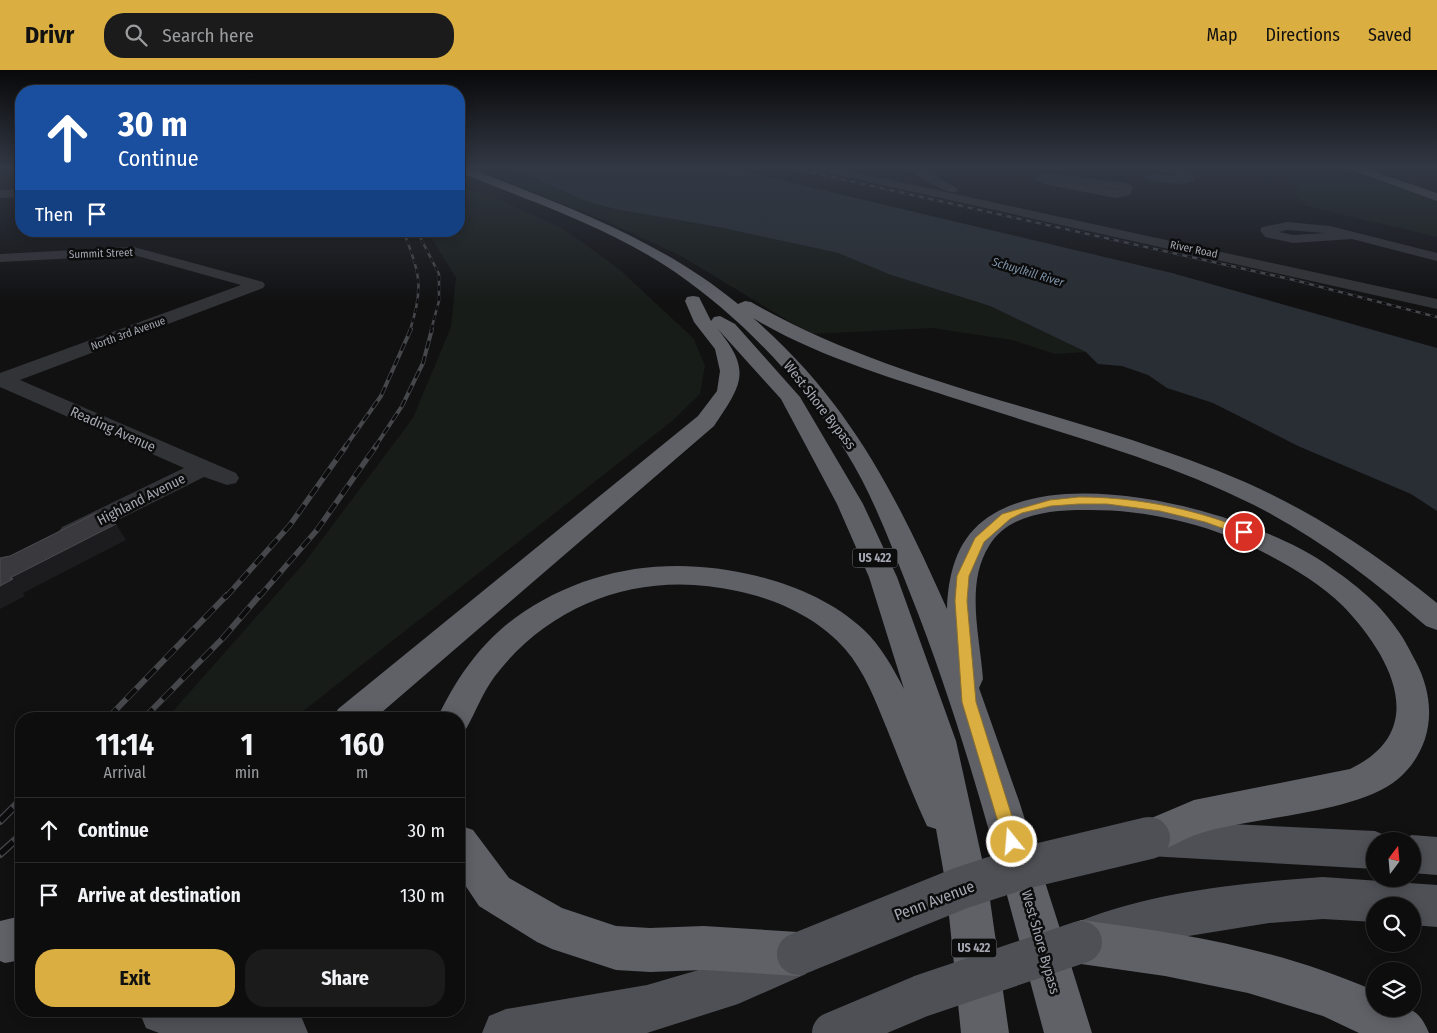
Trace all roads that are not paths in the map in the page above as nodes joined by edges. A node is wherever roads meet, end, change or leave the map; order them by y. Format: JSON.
{"nodes":[{"id":1,"x":540,"y":212,"type":"edge"},
{"id":2,"x":567,"y":212,"type":"edge"},
{"id":3,"x":1024,"y":212,"type":"edge"},
{"id":4,"x":1025,"y":212,"type":"edge"},
{"id":5,"x":1032,"y":214,"type":"junction"},
{"id":6,"x":1348,"y":236,"type":"dead end"},
{"id":7,"x":629,"y":255,"type":"dead end"},
{"id":8,"x":1437,"y":257,"type":"edge"},
{"id":9,"x":0,"y":258,"type":"edge"},
{"id":10,"x":257,"y":285,"type":"joint"},
{"id":11,"x":687,"y":289,"type":"junction"},
{"id":12,"x":1437,"y":304,"type":"edge"},
{"id":13,"x":1,"y":380,"type":"edge"},
{"id":14,"x":202,"y":468,"type":"junction"},
{"id":15,"x":227,"y":478,"type":"dead end"},
{"id":16,"x":46,"y":546,"type":"edge"},
{"id":17,"x":1437,"y":620,"type":"edge"},
{"id":18,"x":969,"y":702,"type":"junction"},
{"id":19,"x":358,"y":712,"type":"edge"},
{"id":20,"x":457,"y":712,"type":"edge"},
{"id":21,"x":1149,"y":838,"type":"junction"},
{"id":22,"x":1366,"y":850,"type":"edge"},
{"id":23,"x":465,"y":851,"type":"edge"},
{"id":24,"x":1421,"y":855,"type":"edge"},
{"id":25,"x":1437,"y":856,"type":"edge"},
{"id":26,"x":962,"y":864,"type":"junction"},
{"id":27,"x":1437,"y":906,"type":"edge"},
{"id":28,"x":1081,"y":942,"type":"junction"},
{"id":29,"x":798,"y":954,"type":"junction"},
{"id":30,"x":191,"y":1017,"type":"edge"},
{"id":31,"x":284,"y":1033,"type":"edge"},
{"id":32,"x":506,"y":1033,"type":"edge"},
{"id":33,"x":833,"y":1033,"type":"edge"},
{"id":34,"x":985,"y":1033,"type":"edge"},
{"id":35,"x":1068,"y":1033,"type":"edge"},
{"id":36,"x":1405,"y":1033,"type":"edge"}],
"edges":[{"from":1,"to":7,"type":"highway"},
{"from":2,"to":11,"type":"highway","name":"West Shore Bypass","number":"US 422"},
{"from":3,"to":5,"type":"street","name":"River Road"},
{"from":4,"to":5,"type":"street"},
{"from":5,"to":12,"type":"street","name":"River Road"},
{"from":6,"to":8,"type":"street"},
{"from":9,"to":10,"type":"street","name":"Summit Street"},
{"from":10,"to":13,"type":"street","name":"North 3rd Avenue"},
{"from":11,"to":17,"type":"highway"},
{"from":11,"to":18,"type":"highway","name":"West Shore Bypass","number":"US 422"},
{"from":11,"to":19,"type":"highway"},
{"from":11,"to":26,"type":"highway","name":"West Shore Bypass","number":"US 422"},
{"from":13,"to":14,"type":"street","name":"Reading Avenue"},
{"from":14,"to":15,"type":"street","name":"Reading Avenue"},
{"from":14,"to":16,"type":"street","name":"Highland Avenue"},
{"from":18,"to":21,"type":"highway"},
{"from":18,"to":35,"type":"highway","name":"West Shore Bypass","number":"US 422"},
{"from":20,"to":26,"type":"highway"},
{"from":21,"to":22,"type":"main road","name":"Penn Avenue"},
{"from":21,"to":29,"type":"main road","name":"Penn Avenue","bridge":true},
{"from":23,"to":29,"type":"highway"},
{"from":24,"to":25,"type":"main road"},
{"from":26,"to":34,"type":"highway","name":"West Shore Bypass","number":"US 422"},
{"from":27,"to":28,"type":"main road"},
{"from":28,"to":33,"type":"main road","bridge":true},
{"from":28,"to":36,"type":"highway"},
{"from":29,"to":32,"type":"main road","name":"Penn Avenue"},
{"from":30,"to":31,"type":"main road"}]}
